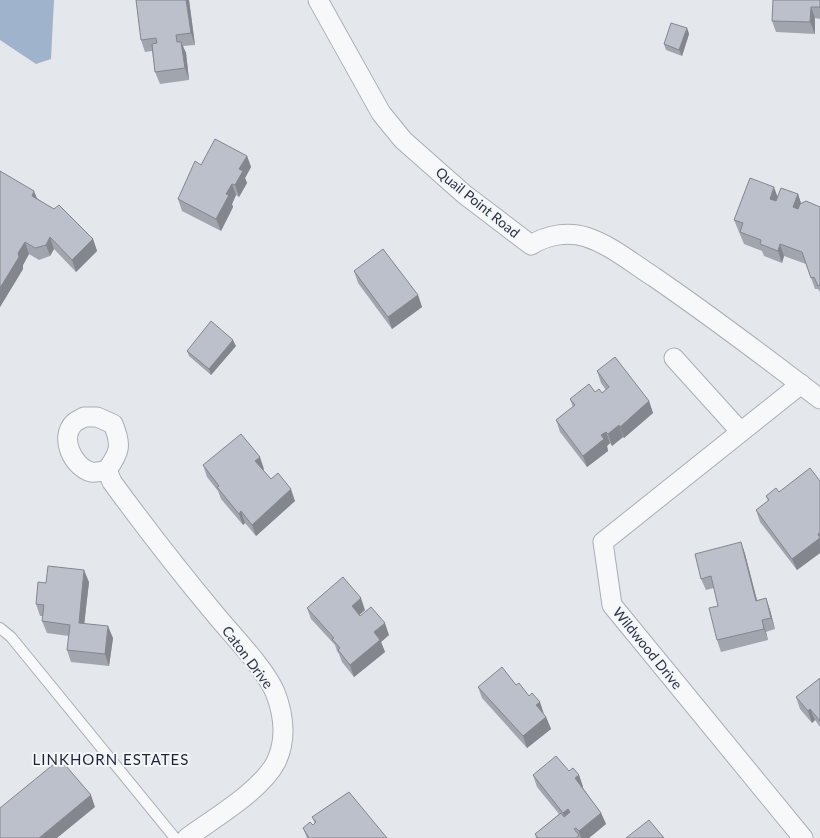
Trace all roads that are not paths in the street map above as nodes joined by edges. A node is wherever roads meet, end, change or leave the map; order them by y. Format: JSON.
{"nodes":[{"id":1,"x":318,"y":0,"type":"edge"},
{"id":2,"x":674,"y":358,"type":"dead end"},
{"id":3,"x":801,"y":384,"type":"junction"},
{"id":4,"x":820,"y":398,"type":"edge"},
{"id":5,"x":740,"y":431,"type":"junction"},
{"id":6,"x":107,"y":470,"type":"dead end"},
{"id":7,"x":0,"y":628,"type":"edge"},
{"id":8,"x":175,"y":838,"type":"edge"},
{"id":9,"x":187,"y":838,"type":"edge"},
{"id":10,"x":803,"y":838,"type":"edge"}],
"edges":[{"from":1,"to":3,"type":"street","name":"Quail Point Road"},
{"from":2,"to":5,"type":"street"},
{"from":3,"to":4,"type":"street","name":"Quail Point Road"},
{"from":3,"to":5,"type":"street"},
{"from":5,"to":10,"type":"street","name":"Wildwood Drive"},
{"from":6,"to":9,"type":"street","name":"Caton Drive"},
{"from":7,"to":8,"type":"lane"}]}
